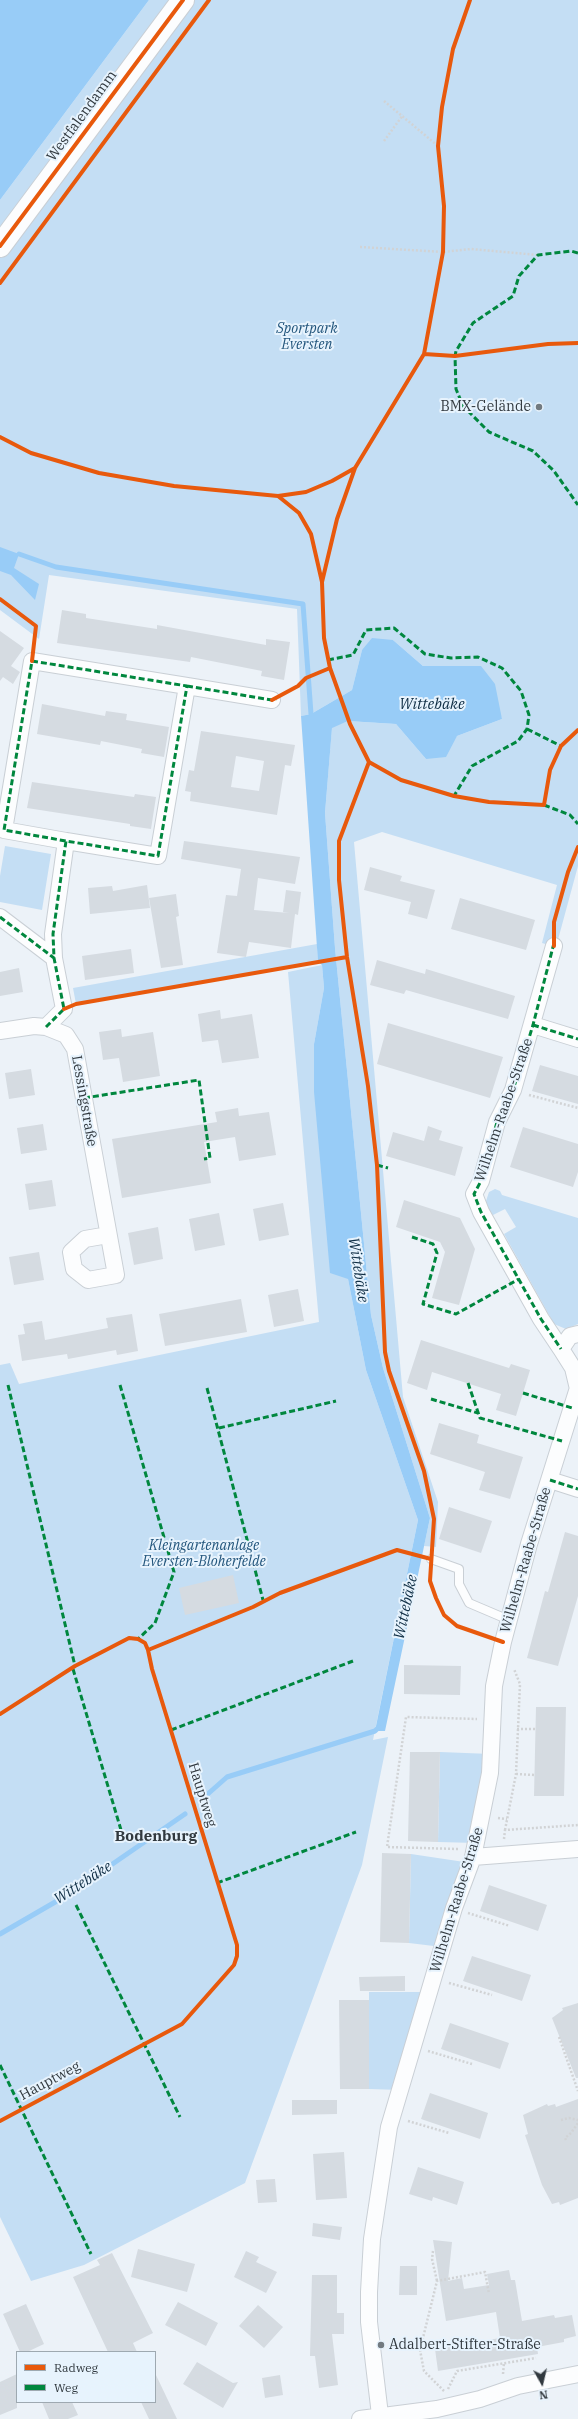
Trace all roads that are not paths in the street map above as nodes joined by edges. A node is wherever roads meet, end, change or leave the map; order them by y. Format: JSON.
{"nodes":[{"id":1,"x":183,"y":0,"type":"edge"},
{"id":2,"x":0,"y":246,"type":"edge"},
{"id":3,"x":187,"y":686,"type":"junction"},
{"id":4,"x":272,"y":700,"type":"dead end"},
{"id":5,"x":66,"y":841,"type":"junction"},
{"id":6,"x":0,"y":916,"type":"edge"},
{"id":7,"x":554,"y":946,"type":"dead end"},
{"id":8,"x":54,"y":958,"type":"junction"},
{"id":9,"x":533,"y":1025,"type":"junction"},
{"id":10,"x":46,"y":1027,"type":"junction"},
{"id":11,"x":0,"y":1031,"type":"edge"},
{"id":12,"x":578,"y":1039,"type":"edge"},
{"id":13,"x":108,"y":1235,"type":"dead end"},
{"id":14,"x":578,"y":1334,"type":"edge"},
{"id":15,"x":561,"y":1349,"type":"junction"},
{"id":16,"x":578,"y":1388,"type":"edge"},
{"id":17,"x":550,"y":1480,"type":"junction"},
{"id":18,"x":578,"y":1490,"type":"edge"},
{"id":19,"x":431,"y":1559,"type":"dead end"},
{"id":20,"x":508,"y":1620,"type":"junction"},
{"id":21,"x":578,"y":1849,"type":"edge"},
{"id":22,"x":473,"y":1853,"type":"junction"},
{"id":23,"x":578,"y":2374,"type":"edge"},
{"id":24,"x":438,"y":2414,"type":"edge"},
{"id":25,"x":380,"y":2415,"type":"junction"},
{"id":26,"x":360,"y":2419,"type":"edge"}],
"edges":[{"from":1,"to":2,"type":"street","name":"Westfalendamm"},
{"from":3,"to":4,"type":"street"},
{"from":3,"to":5,"type":"street"},
{"from":3,"to":5,"type":"street"},
{"from":5,"to":8,"type":"street"},
{"from":6,"to":8,"type":"street"},
{"from":7,"to":9,"type":"street","name":"Wilhelm-Raabe-Straße"},
{"from":8,"to":10,"type":"street"},
{"from":9,"to":12,"type":"street"},
{"from":9,"to":15,"type":"street","name":"Wilhelm-Raabe-Straße"},
{"from":10,"to":11,"type":"street","name":"Lessingstraße"},
{"from":10,"to":13,"type":"street","name":"Lessingstraße"},
{"from":14,"to":15,"type":"street"},
{"from":15,"to":16,"type":"street","name":"Wilhelm-Raabe-Straße"},
{"from":16,"to":17,"type":"street","name":"Wilhelm-Raabe-Straße"},
{"from":17,"to":18,"type":"street"},
{"from":17,"to":20,"type":"street","name":"Wilhelm-Raabe-Straße"},
{"from":19,"to":20,"type":"lane"},
{"from":20,"to":22,"type":"street","name":"Wilhelm-Raabe-Straße"},
{"from":21,"to":22,"type":"street"},
{"from":22,"to":25,"type":"street","name":"Wilhelm-Raabe-Straße"},
{"from":23,"to":24,"type":"street"},
{"from":24,"to":25,"type":"street"},
{"from":25,"to":26,"type":"street"}]}
